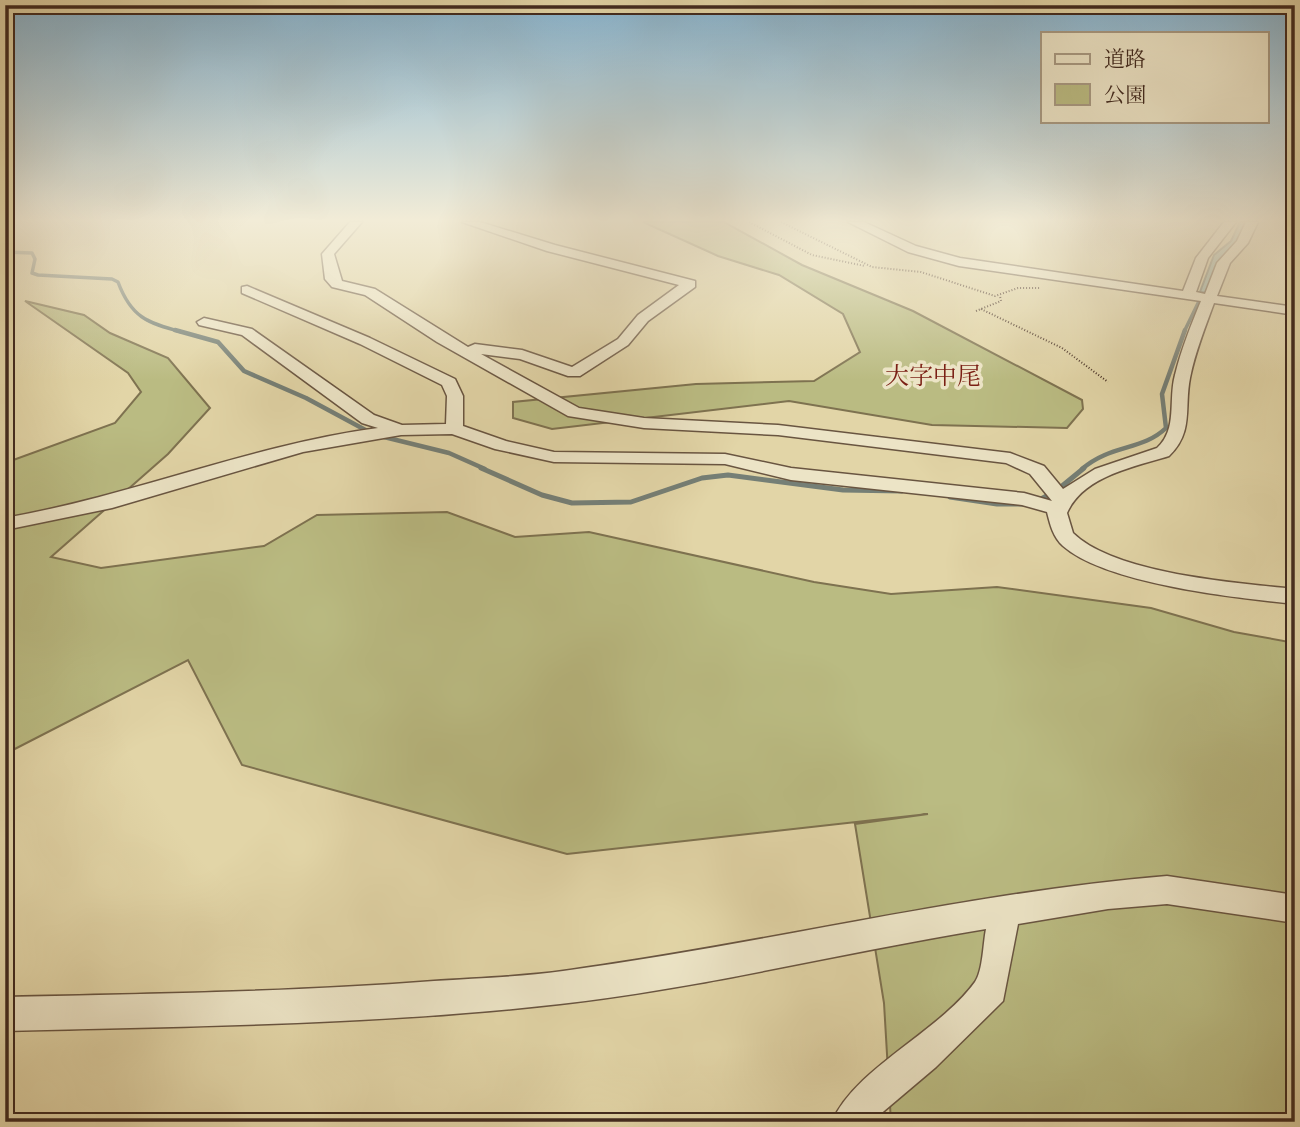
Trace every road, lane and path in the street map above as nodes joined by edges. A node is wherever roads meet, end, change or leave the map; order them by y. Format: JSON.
{"nodes":[{"id":1,"x":331,"y":275,"type":"edge"},
{"id":2,"x":651,"y":275,"type":"edge"},
{"id":3,"x":1055,"y":275,"type":"edge"},
{"id":4,"x":1202,"y":275,"type":"edge"},
{"id":5,"x":1216,"y":275,"type":"edge"},
{"id":6,"x":247,"y":290,"type":"dead end"},
{"id":7,"x":1000,"y":296,"type":"dead end"},
{"id":8,"x":1201,"y":296,"type":"junction"},
{"id":9,"x":981,"y":309,"type":"junction"},
{"id":10,"x":976,"y":311,"type":"dead end"},
{"id":11,"x":1295,"y":311,"type":"edge"},
{"id":12,"x":204,"y":322,"type":"dead end"},
{"id":13,"x":442,"y":339,"type":"junction"},
{"id":14,"x":1108,"y":382,"type":"dead end"},
{"id":15,"x":454,"y":429,"type":"junction"},
{"id":16,"x":401,"y":430,"type":"junction"},
{"id":17,"x":1059,"y":505,"type":"junction"},
{"id":18,"x":5,"y":524,"type":"edge"},
{"id":19,"x":1295,"y":597,"type":"edge"},
{"id":20,"x":1295,"y":909,"type":"edge"},
{"id":21,"x":1005,"y":911,"type":"junction"},
{"id":22,"x":5,"y":1014,"type":"edge"},
{"id":23,"x":850,"y":1122,"type":"edge"}],
"edges":[{"from":1,"to":13,"type":"street"},
{"from":2,"to":13,"type":"street"},
{"from":3,"to":8,"type":"street"},
{"from":4,"to":8,"type":"street"},
{"from":5,"to":8,"type":"street"},
{"from":6,"to":15,"type":"street"},
{"from":7,"to":9,"type":"path"},
{"from":8,"to":11,"type":"street"},
{"from":8,"to":17,"type":"street"},
{"from":9,"to":10,"type":"path"},
{"from":9,"to":14,"type":"path"},
{"from":12,"to":16,"type":"street"},
{"from":13,"to":17,"type":"street"},
{"from":15,"to":16,"type":"street"},
{"from":15,"to":17,"type":"street"},
{"from":16,"to":18,"type":"street"},
{"from":17,"to":19,"type":"street"},
{"from":20,"to":21,"type":"street"},
{"from":21,"to":22,"type":"street"},
{"from":21,"to":23,"type":"street"}]}
